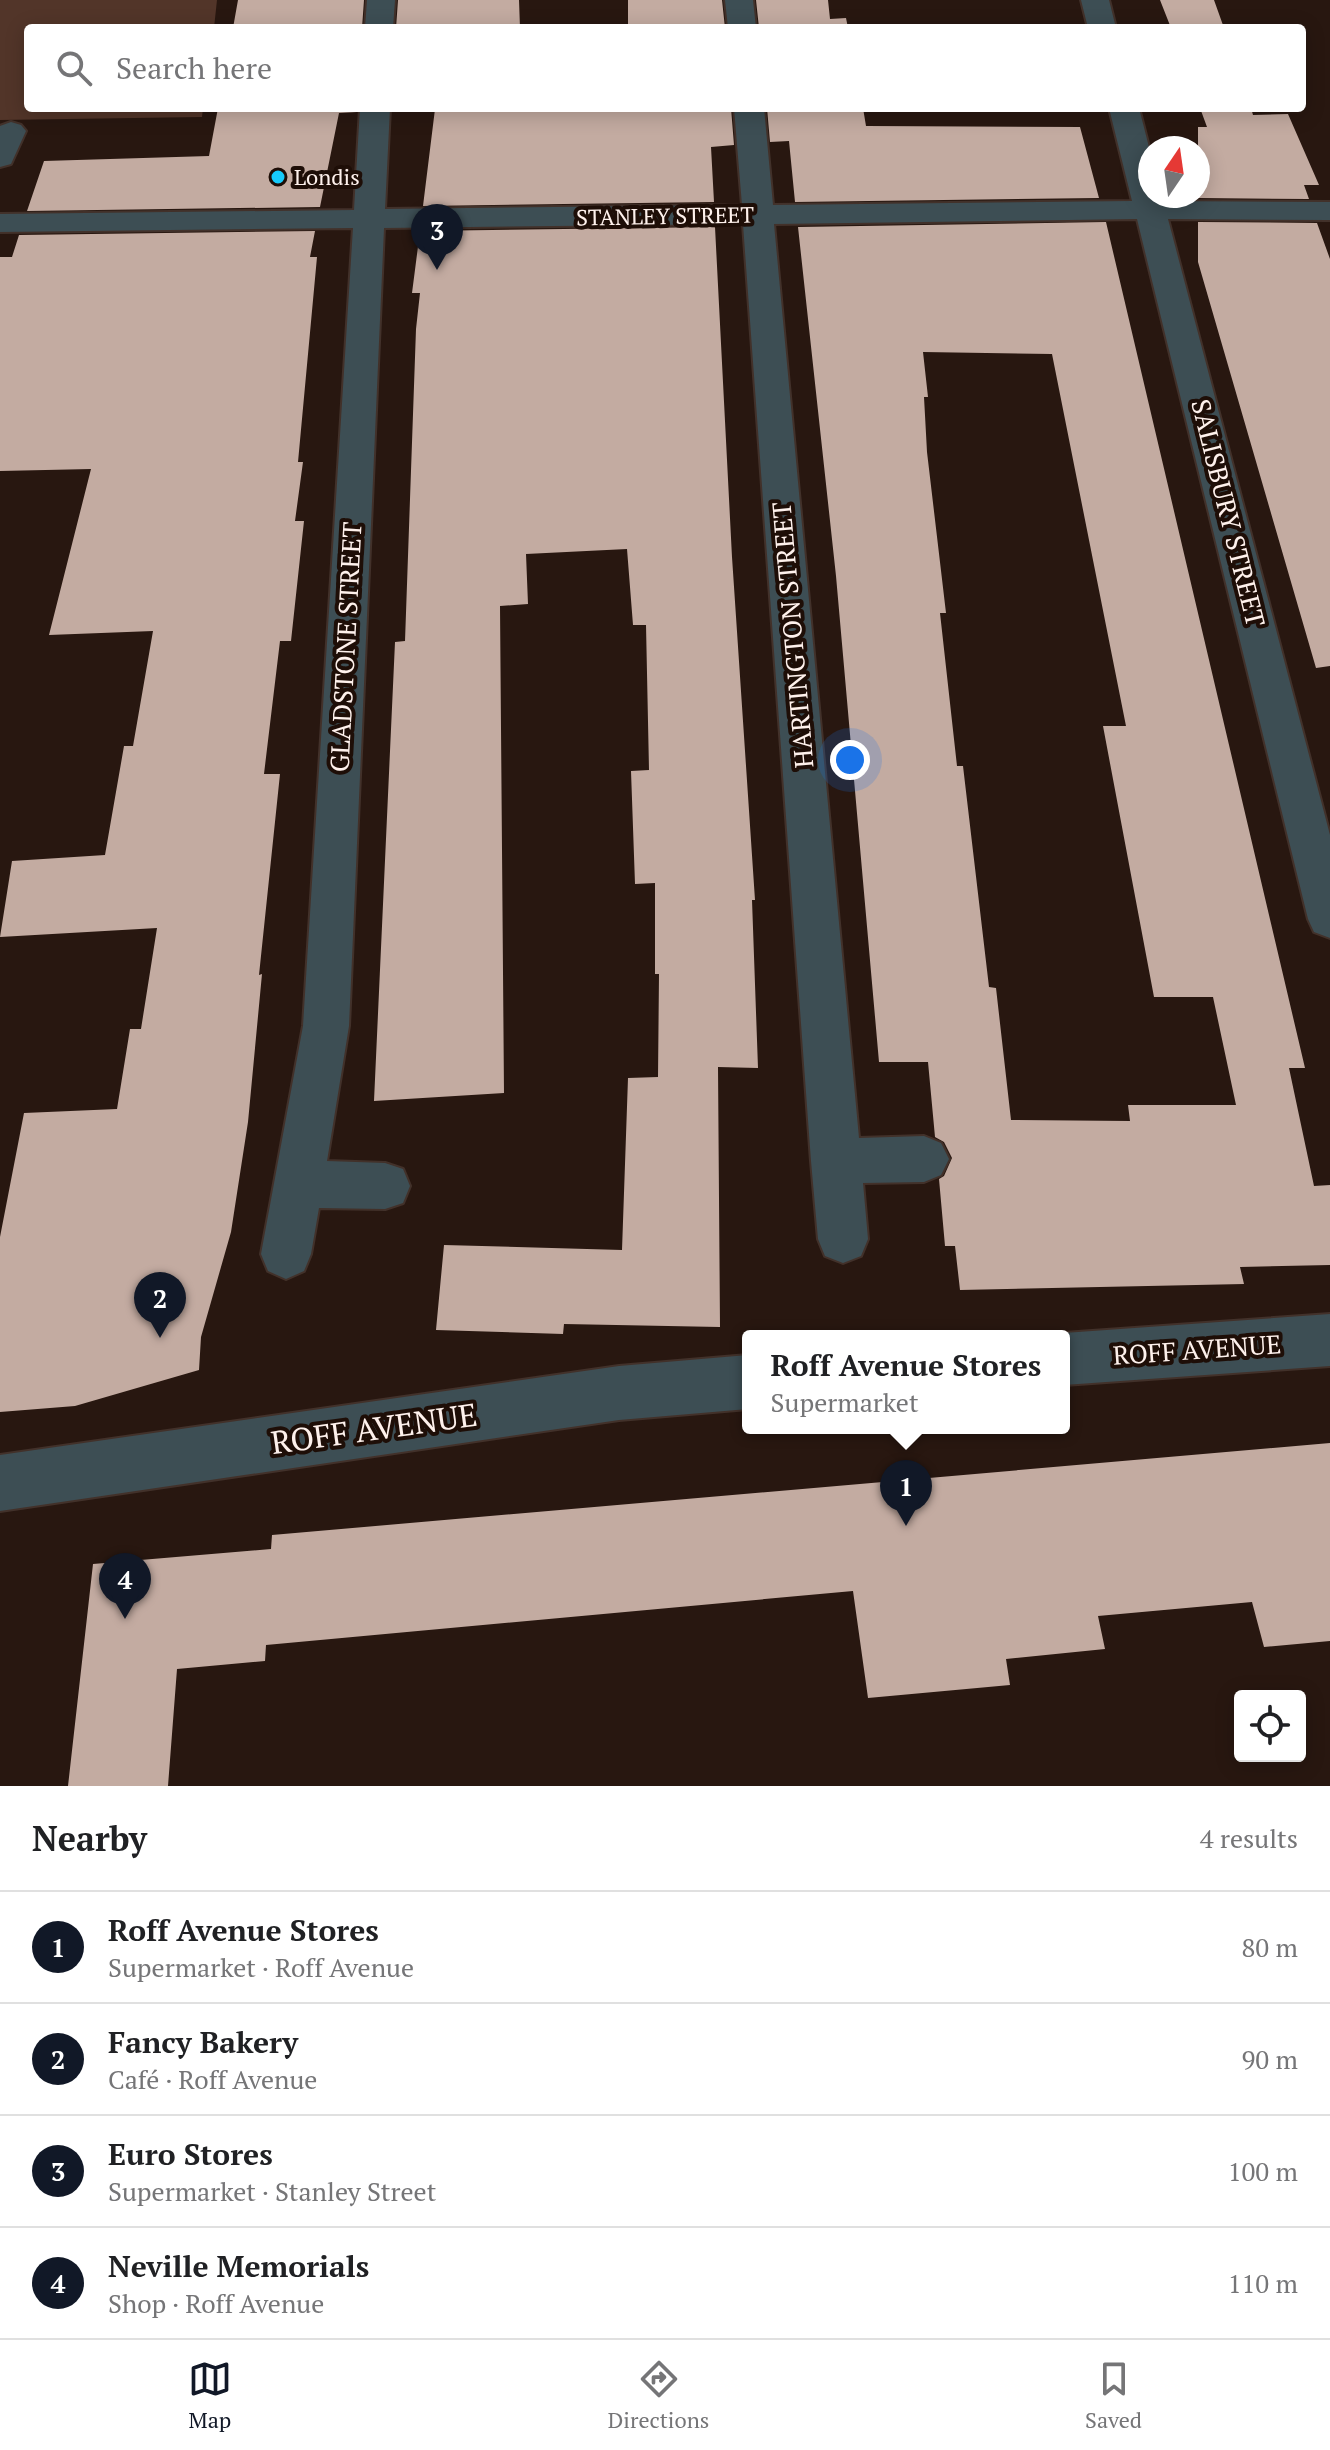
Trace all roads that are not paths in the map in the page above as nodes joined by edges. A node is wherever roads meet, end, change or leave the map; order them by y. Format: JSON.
{"nodes":[{"id":1,"x":381,"y":0,"type":"edge"},
{"id":2,"x":739,"y":0,"type":"edge"},
{"id":3,"x":1095,"y":0,"type":"edge"},
{"id":4,"x":379,"y":24,"type":"edge"},
{"id":5,"x":742,"y":24,"type":"edge"},
{"id":6,"x":1101,"y":24,"type":"edge"},
{"id":7,"x":375,"y":112,"type":"edge"},
{"id":8,"x":749,"y":112,"type":"edge"},
{"id":9,"x":1125,"y":112,"type":"edge"},
{"id":10,"x":1152,"y":210,"type":"junction"},
{"id":11,"x":1330,"y":211,"type":"edge"},
{"id":12,"x":759,"y":214,"type":"junction"},
{"id":13,"x":368,"y":219,"type":"junction"},
{"id":14,"x":0,"y":223,"type":"edge"},
{"id":15,"x":1330,"y":919,"type":"edge"},
{"id":16,"x":924,"y":1159,"type":"dead end"},
{"id":17,"x":836,"y":1161,"type":"junction"},
{"id":18,"x":298,"y":1184,"type":"junction"},
{"id":19,"x":385,"y":1186,"type":"dead end"},
{"id":20,"x":843,"y":1239,"type":"dead end"},
{"id":21,"x":286,"y":1254,"type":"dead end"},
{"id":22,"x":1330,"y":1340,"type":"edge"},
{"id":23,"x":1070,"y":1359,"type":"edge"},
{"id":24,"x":742,"y":1383,"type":"edge"},
{"id":25,"x":0,"y":1483,"type":"edge"}],
"edges":[{"from":1,"to":4,"type":"street"},
{"from":2,"to":5,"type":"street"},
{"from":3,"to":6,"type":"street"},
{"from":7,"to":13,"type":"street","name":"GLADSTONE STREET"},
{"from":8,"to":12,"type":"street","name":"HARTINGTON STREET"},
{"from":9,"to":10,"type":"street","name":"SALISBURY STREET"},
{"from":10,"to":11,"type":"street","name":"STANLEY STREET"},
{"from":10,"to":12,"type":"street","name":"STANLEY STREET"},
{"from":10,"to":15,"type":"street","name":"SALISBURY STREET"},
{"from":12,"to":13,"type":"street","name":"STANLEY STREET"},
{"from":12,"to":17,"type":"street","name":"HARTINGTON STREET"},
{"from":13,"to":14,"type":"street","name":"STANLEY STREET"},
{"from":13,"to":18,"type":"street","name":"GLADSTONE STREET"},
{"from":16,"to":17,"type":"street"},
{"from":17,"to":20,"type":"street","name":"HARTINGTON STREET"},
{"from":18,"to":19,"type":"street"},
{"from":18,"to":21,"type":"street","name":"GLADSTONE STREET"},
{"from":22,"to":23,"type":"street","name":"ROFF AVENUE"},
{"from":24,"to":25,"type":"street","name":"ROFF AVENUE"}]}
